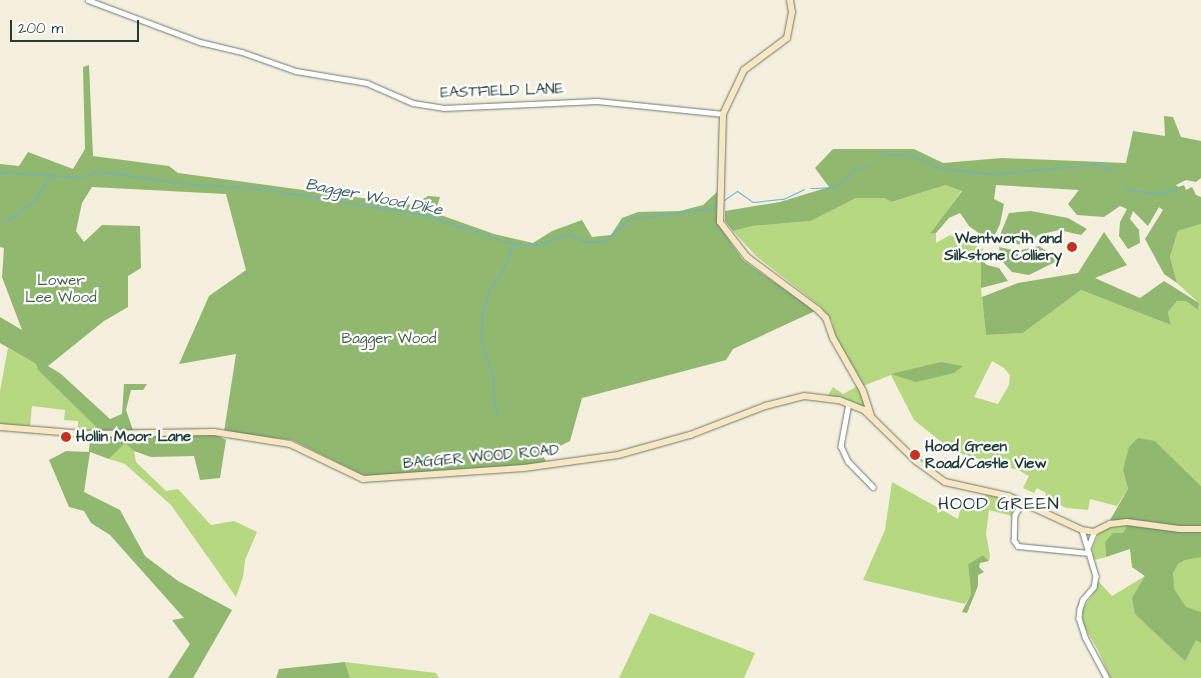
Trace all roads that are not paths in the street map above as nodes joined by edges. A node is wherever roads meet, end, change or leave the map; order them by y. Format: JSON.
{"nodes":[{"id":1,"x":88,"y":0,"type":"edge"},
{"id":2,"x":790,"y":0,"type":"edge"},
{"id":3,"x":724,"y":114,"type":"junction"},
{"id":4,"x":849,"y":403,"type":"junction"},
{"id":5,"x":871,"y":414,"type":"junction"},
{"id":6,"x":0,"y":427,"type":"edge"},
{"id":7,"x":873,"y":487,"type":"dead end"},
{"id":8,"x":1023,"y":503,"type":"junction"},
{"id":9,"x":1201,"y":529,"type":"edge"},
{"id":10,"x":1082,"y":530,"type":"junction"},
{"id":11,"x":1094,"y":532,"type":"junction"},
{"id":12,"x":1088,"y":550,"type":"junction"},
{"id":13,"x":1107,"y":678,"type":"edge"}],
"edges":[{"from":1,"to":3,"type":"street","name":"EASTFIELD LANE"},
{"from":2,"to":3,"type":"street"},
{"from":3,"to":5,"type":"street"},
{"from":4,"to":5,"type":"street"},
{"from":4,"to":6,"type":"street","name":"BAGGER WOOD ROAD"},
{"from":4,"to":7,"type":"street"},
{"from":5,"to":8,"type":"street"},
{"from":8,"to":10,"type":"street"},
{"from":8,"to":12,"type":"street"},
{"from":9,"to":11,"type":"street"},
{"from":10,"to":11,"type":"street"},
{"from":10,"to":12,"type":"street"},
{"from":11,"to":12,"type":"street"},
{"from":12,"to":13,"type":"street"}]}
